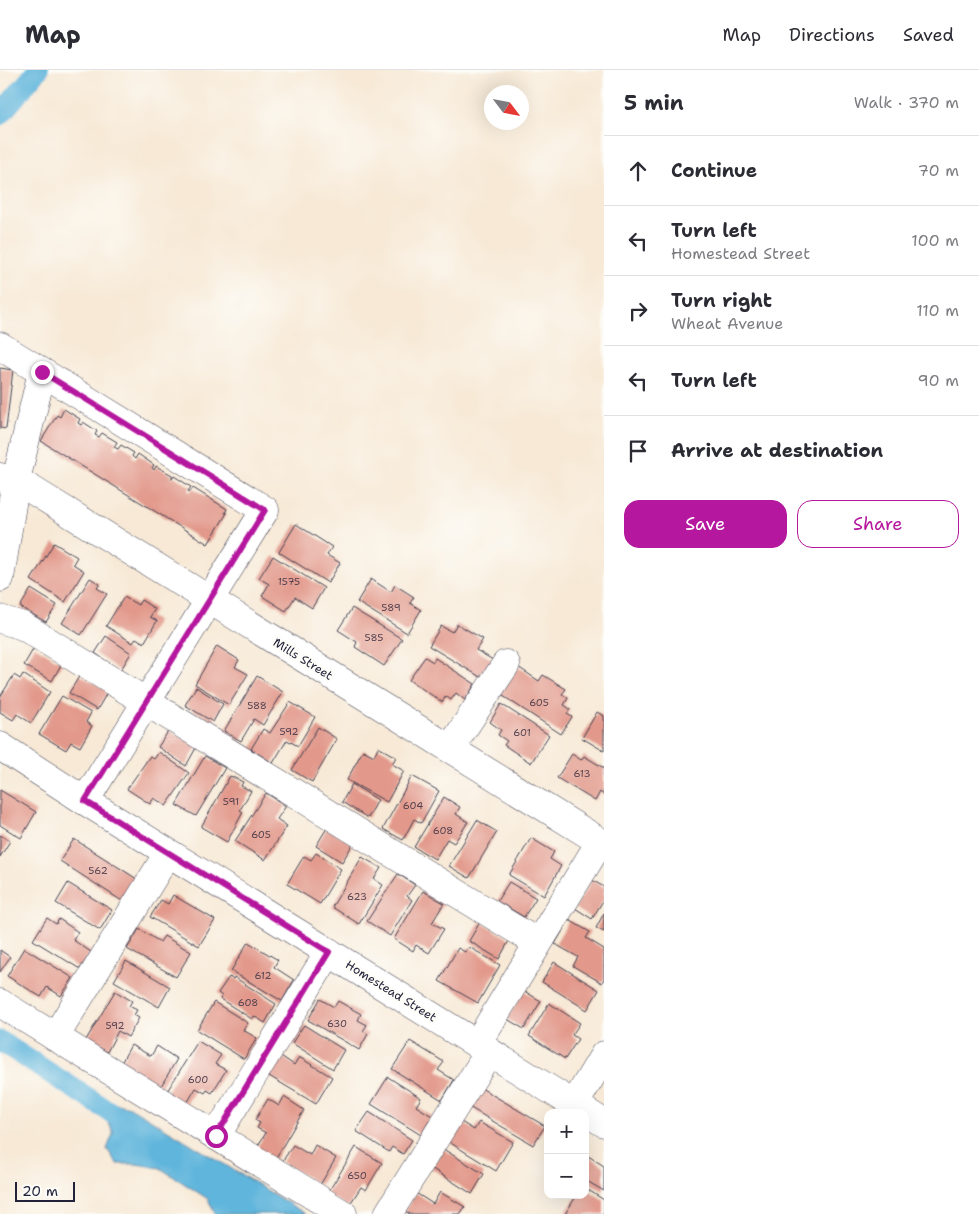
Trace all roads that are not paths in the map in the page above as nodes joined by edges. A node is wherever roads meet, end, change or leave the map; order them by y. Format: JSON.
{"nodes":[{"id":1,"x":0,"y":346,"type":"edge"},
{"id":2,"x":42,"y":372,"type":"junction"},
{"id":3,"x":8,"y":479,"type":"edge"},
{"id":4,"x":0,"y":578,"type":"edge"},
{"id":5,"x":208,"y":600,"type":"junction"},
{"id":6,"x":0,"y":619,"type":"edge"},
{"id":7,"x":506,"y":664,"type":"dead end"},
{"id":8,"x":146,"y":701,"type":"junction"},
{"id":9,"x":0,"y":746,"type":"edge"},
{"id":10,"x":450,"y":749,"type":"junction"},
{"id":11,"x":85,"y":801,"type":"junction"},
{"id":12,"x":603,"y":843,"type":"edge"},
{"id":13,"x":168,"y":853,"type":"junction"},
{"id":14,"x":538,"y":943,"type":"junction"},
{"id":15,"x":329,"y":952,"type":"junction"},
{"id":16,"x":0,"y":1003,"type":"edge"},
{"id":17,"x":55,"y":1037,"type":"junction"},
{"id":18,"x":483,"y":1048,"type":"junction"},
{"id":19,"x":604,"y":1055,"type":"edge"},
{"id":20,"x":574,"y":1105,"type":"junction"},
{"id":21,"x":604,"y":1123,"type":"edge"},
{"id":22,"x":216,"y":1136,"type":"junction"},
{"id":23,"x":343,"y":1214,"type":"edge"},
{"id":24,"x":388,"y":1214,"type":"edge"}],
"edges":[{"from":1,"to":2,"type":"street"},
{"from":2,"to":3,"type":"street"},
{"from":2,"to":5,"type":"street"},
{"from":3,"to":4,"type":"street"},
{"from":3,"to":5,"type":"street","name":"Mills Street"},
{"from":5,"to":8,"type":"street"},
{"from":5,"to":10,"type":"street","name":"Mills Street"},
{"from":6,"to":8,"type":"street"},
{"from":7,"to":10,"type":"street"},
{"from":8,"to":11,"type":"street"},
{"from":8,"to":14,"type":"street"},
{"from":9,"to":11,"type":"street","name":"Homestead Street"},
{"from":10,"to":12,"type":"street","name":"Mills Street"},
{"from":11,"to":13,"type":"street","name":"Homestead Street"},
{"from":12,"to":14,"type":"street"},
{"from":13,"to":15,"type":"street","name":"Homestead Street"},
{"from":13,"to":17,"type":"street"},
{"from":14,"to":18,"type":"street"},
{"from":15,"to":18,"type":"street","name":"Homestead Street"},
{"from":15,"to":22,"type":"street"},
{"from":16,"to":17,"type":"street"},
{"from":17,"to":22,"type":"street"},
{"from":18,"to":20,"type":"street","name":"Homestead Street"},
{"from":18,"to":24,"type":"street"},
{"from":19,"to":20,"type":"street"},
{"from":20,"to":21,"type":"street","name":"Homestead Street"},
{"from":22,"to":23,"type":"street"}]}
